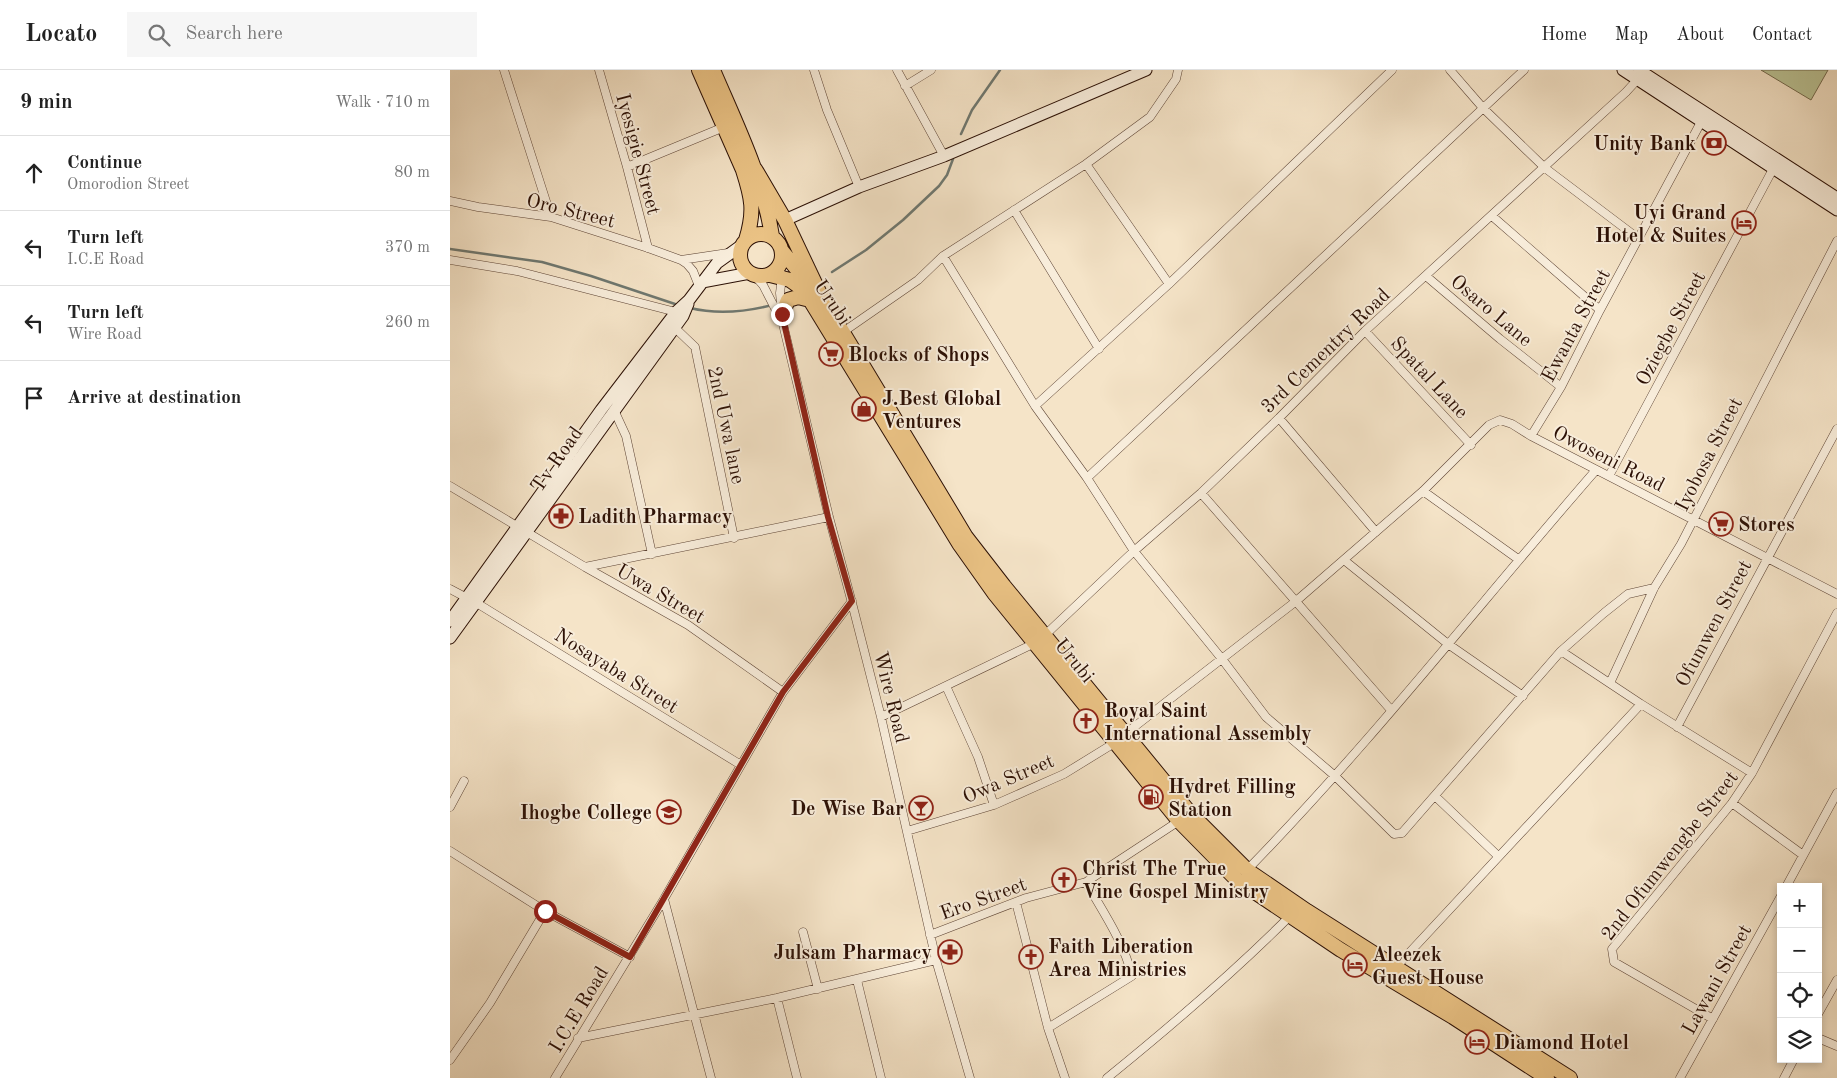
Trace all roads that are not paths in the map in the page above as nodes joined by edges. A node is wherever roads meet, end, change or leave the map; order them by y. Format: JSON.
{"nodes":[{"id":1,"x":504,"y":70,"type":"edge"},
{"id":2,"x":599,"y":70,"type":"edge"},
{"id":3,"x":699,"y":70,"type":"edge"},
{"id":4,"x":713,"y":70,"type":"edge"},
{"id":5,"x":814,"y":70,"type":"edge"},
{"id":6,"x":897,"y":70,"type":"edge"},
{"id":7,"x":931,"y":70,"type":"edge"},
{"id":8,"x":1146,"y":70,"type":"edge"},
{"id":9,"x":1178,"y":70,"type":"edge"},
{"id":10,"x":1392,"y":70,"type":"edge"},
{"id":11,"x":1450,"y":70,"type":"edge"},
{"id":12,"x":1524,"y":70,"type":"edge"},
{"id":13,"x":1623,"y":70,"type":"edge"},
{"id":14,"x":1638,"y":75,"type":"edge"},
{"id":15,"x":904,"y":86,"type":"junction"},
{"id":16,"x":1483,"y":108,"type":"junction"},
{"id":17,"x":1701,"y":122,"type":"junction"},
{"id":18,"x":724,"y":127,"type":"junction"},
{"id":19,"x":944,"y":156,"type":"junction"},
{"id":20,"x":1086,"y":164,"type":"junction"},
{"id":21,"x":627,"y":167,"type":"junction"},
{"id":22,"x":1544,"y":168,"type":"junction"},
{"id":23,"x":755,"y":169,"type":"junction"},
{"id":24,"x":1773,"y":170,"type":"junction"},
{"id":25,"x":859,"y":187,"type":"junction"},
{"id":26,"x":1837,"y":198,"type":"edge"},
{"id":27,"x":450,"y":201,"type":"edge"},
{"id":28,"x":1014,"y":210,"type":"junction"},
{"id":29,"x":1837,"y":210,"type":"edge"},
{"id":30,"x":1492,"y":216,"type":"junction"},
{"id":31,"x":552,"y":217,"type":"junction"},
{"id":32,"x":785,"y":220,"type":"junction"},
{"id":33,"x":772,"y":236,"type":"junction"},
{"id":34,"x":1639,"y":239,"type":"junction"},
{"id":35,"x":1837,"y":241,"type":"edge"},
{"id":36,"x":744,"y":242,"type":"junction"},
{"id":37,"x":648,"y":248,"type":"junction"},
{"id":38,"x":782,"y":251,"type":"junction"},
{"id":39,"x":730,"y":253,"type":"junction"},
{"id":40,"x":943,"y":256,"type":"junction"},
{"id":41,"x":450,"y":260,"type":"edge"},
{"id":42,"x":680,"y":260,"type":"junction"},
{"id":43,"x":777,"y":273,"type":"junction"},
{"id":44,"x":752,"y":275,"type":"junction"},
{"id":45,"x":1426,"y":276,"type":"junction"},
{"id":46,"x":700,"y":284,"type":"junction"},
{"id":47,"x":1169,"y":284,"type":"junction"},
{"id":48,"x":816,"y":298,"type":"junction"},
{"id":49,"x":689,"y":300,"type":"junction"},
{"id":50,"x":1600,"y":310,"type":"junction"},
{"id":51,"x":676,"y":312,"type":"junction"},
{"id":52,"x":783,"y":319,"type":"junction"},
{"id":53,"x":674,"y":327,"type":"junction"},
{"id":54,"x":1366,"y":331,"type":"junction"},
{"id":55,"x":843,"y":332,"type":"junction"},
{"id":56,"x":1099,"y":349,"type":"junction"},
{"id":57,"x":1561,"y":387,"type":"junction"},
{"id":58,"x":1035,"y":406,"type":"junction"},
{"id":59,"x":614,"y":410,"type":"junction"},
{"id":60,"x":1279,"y":418,"type":"junction"},
{"id":61,"x":1500,"y":420,"type":"joint"},
{"id":62,"x":1837,"y":429,"type":"edge"},
{"id":63,"x":1531,"y":436,"type":"junction"},
{"id":64,"x":1471,"y":444,"type":"junction"},
{"id":65,"x":1596,"y":470,"type":"junction"},
{"id":66,"x":1610,"y":476,"type":"junction"},
{"id":67,"x":1087,"y":478,"type":"junction"},
{"id":68,"x":450,"y":486,"type":"edge"},
{"id":69,"x":1423,"y":491,"type":"junction"},
{"id":70,"x":1201,"y":493,"type":"junction"},
{"id":71,"x":828,"y":517,"type":"junction"},
{"id":72,"x":1692,"y":519,"type":"junction"},
{"id":73,"x":524,"y":529,"type":"junction"},
{"id":74,"x":1376,"y":532,"type":"junction"},
{"id":75,"x":734,"y":538,"type":"junction"},
{"id":76,"x":1134,"y":551,"type":"junction"},
{"id":77,"x":652,"y":554,"type":"junction"},
{"id":78,"x":1766,"y":557,"type":"junction"},
{"id":79,"x":1518,"y":559,"type":"junction"},
{"id":80,"x":1344,"y":560,"type":"junction"},
{"id":81,"x":585,"y":567,"type":"junction"},
{"id":82,"x":1654,"y":588,"type":"junction"},
{"id":83,"x":450,"y":589,"type":"edge"},
{"id":84,"x":1837,"y":594,"type":"edge"},
{"id":85,"x":471,"y":600,"type":"junction"},
{"id":86,"x":852,"y":601,"type":"junction"},
{"id":87,"x":1295,"y":602,"type":"junction"},
{"id":88,"x":1837,"y":613,"type":"edge"},
{"id":89,"x":450,"y":621,"type":"edge"},
{"id":90,"x":450,"y":638,"type":"edge"},
{"id":91,"x":1040,"y":639,"type":"junction"},
{"id":92,"x":1448,"y":644,"type":"junction"},
{"id":93,"x":1561,"y":652,"type":"junction"},
{"id":94,"x":1222,"y":659,"type":"junction"},
{"id":95,"x":1610,"y":683,"type":"junction"},
{"id":96,"x":946,"y":686,"type":"junction"},
{"id":97,"x":783,"y":692,"type":"junction"},
{"id":98,"x":1523,"y":696,"type":"junction"},
{"id":99,"x":1641,"y":704,"type":"junction"},
{"id":100,"x":1391,"y":710,"type":"junction"},
{"id":101,"x":880,"y":717,"type":"junction"},
{"id":102,"x":1676,"y":727,"type":"junction"},
{"id":103,"x":1120,"y":738,"type":"junction"},
{"id":104,"x":741,"y":765,"type":"junction"},
{"id":105,"x":1752,"y":773,"type":"junction"},
{"id":106,"x":1335,"y":776,"type":"junction"},
{"id":107,"x":464,"y":781,"type":"dead end"},
{"id":108,"x":1837,"y":793,"type":"edge"},
{"id":109,"x":1435,"y":796,"type":"junction"},
{"id":110,"x":1732,"y":803,"type":"junction"},
{"id":111,"x":994,"y":804,"type":"junction"},
{"id":112,"x":450,"y":807,"type":"edge"},
{"id":113,"x":1179,"y":821,"type":"junction"},
{"id":114,"x":908,"y":831,"type":"junction"},
{"id":115,"x":450,"y":851,"type":"edge"},
{"id":116,"x":1804,"y":855,"type":"junction"},
{"id":117,"x":1498,"y":856,"type":"junction"},
{"id":118,"x":1247,"y":870,"type":"junction"},
{"id":119,"x":1086,"y":882,"type":"junction"},
{"id":120,"x":1788,"y":883,"type":"edge"},
{"id":121,"x":664,"y":899,"type":"junction"},
{"id":122,"x":1016,"y":902,"type":"junction"},
{"id":123,"x":1777,"y":903,"type":"edge"},
{"id":124,"x":545,"y":911,"type":"junction"},
{"id":125,"x":1290,"y":916,"type":"junction"},
{"id":126,"x":803,"y":932,"type":"dead end"},
{"id":127,"x":930,"y":935,"type":"junction"},
{"id":128,"x":630,"y":957,"type":"junction"},
{"id":129,"x":936,"y":960,"type":"junction"},
{"id":130,"x":1396,"y":967,"type":"junction"},
{"id":131,"x":857,"y":980,"type":"junction"},
{"id":132,"x":1837,"y":980,"type":"edge"},
{"id":133,"x":818,"y":989,"type":"junction"},
{"id":134,"x":777,"y":998,"type":"junction"},
{"id":135,"x":1822,"y":1007,"type":"edge"},
{"id":136,"x":1456,"y":1012,"type":"junction"},
{"id":137,"x":694,"y":1014,"type":"junction"},
{"id":138,"x":1714,"y":1019,"type":"junction"},
{"id":139,"x":1048,"y":1028,"type":"junction"},
{"id":140,"x":578,"y":1038,"type":"junction"},
{"id":141,"x":1822,"y":1040,"type":"edge"},
{"id":142,"x":1837,"y":1046,"type":"edge"},
{"id":143,"x":450,"y":1060,"type":"edge"},
{"id":144,"x":1792,"y":1063,"type":"edge"},
{"id":145,"x":555,"y":1078,"type":"edge"},
{"id":146,"x":711,"y":1078,"type":"edge"},
{"id":147,"x":797,"y":1078,"type":"edge"},
{"id":148,"x":881,"y":1078,"type":"edge"},
{"id":149,"x":970,"y":1078,"type":"edge"},
{"id":150,"x":1065,"y":1078,"type":"edge"},
{"id":151,"x":1107,"y":1078,"type":"edge"},
{"id":152,"x":1547,"y":1078,"type":"edge"},
{"id":153,"x":1570,"y":1078,"type":"edge"},
{"id":154,"x":1680,"y":1078,"type":"edge"},
{"id":155,"x":1784,"y":1078,"type":"edge"}],
"edges":[{"from":1,"to":31,"type":"street"},
{"from":2,"to":21,"type":"street","name":"Iyesigie Street"},
{"from":3,"to":18,"type":"highway"},
{"from":4,"to":23,"type":"highway"},
{"from":5,"to":25,"type":"street"},
{"from":6,"to":15,"type":"street"},
{"from":7,"to":15,"type":"street"},
{"from":8,"to":19,"type":"street"},
{"from":9,"to":20,"type":"street"},
{"from":10,"to":47,"type":"street"},
{"from":11,"to":16,"type":"street"},
{"from":12,"to":16,"type":"street"},
{"from":13,"to":14,"type":"street"},
{"from":14,"to":17,"type":"street"},
{"from":14,"to":22,"type":"street","name":"3rd Cementry Road"},
{"from":14,"to":26,"type":"street"},
{"from":15,"to":19,"type":"street"},
{"from":16,"to":22,"type":"street"},
{"from":16,"to":67,"type":"street"},
{"from":17,"to":24,"type":"street"},
{"from":17,"to":34,"type":"street","name":"Ewanta Street"},
{"from":18,"to":21,"type":"street"},
{"from":18,"to":36,"type":"highway"},
{"from":19,"to":25,"type":"street"},
{"from":20,"to":28,"type":"street"},
{"from":20,"to":47,"type":"street"},
{"from":21,"to":37,"type":"street","name":"Iyesigie Street"},
{"from":22,"to":30,"type":"street","name":"3rd Cementry Road"},
{"from":22,"to":34,"type":"street"},
{"from":23,"to":32,"type":"highway"},
{"from":23,"to":33,"type":"highway"},
{"from":24,"to":29,"type":"street"},
{"from":24,"to":66,"type":"street","name":"Oziegbe Street"},
{"from":25,"to":32,"type":"street"},
{"from":27,"to":31,"type":"street","name":"Oro Street"},
{"from":28,"to":40,"type":"street"},
{"from":28,"to":56,"type":"street"},
{"from":30,"to":45,"type":"street","name":"3rd Cementry Road"},
{"from":30,"to":50,"type":"street"},
{"from":31,"to":37,"type":"street","name":"Oro Street"},
{"from":32,"to":48,"type":"highway"},
{"from":33,"to":36,"type":"highway"},
{"from":33,"to":38,"type":"highway"},
{"from":34,"to":50,"type":"street","name":"Ewanta Street"},
{"from":35,"to":72,"type":"street","name":"Iyobosa Street"},
{"from":36,"to":39,"type":"street","name":"Tv Road"},
{"from":36,"to":44,"type":"highway"},
{"from":37,"to":42,"type":"street","name":"Oro Street"},
{"from":38,"to":43,"type":"highway"},
{"from":38,"to":48,"type":"highway"},
{"from":39,"to":42,"type":"street","name":"Oro Street"},
{"from":39,"to":46,"type":"street","name":"Tv Road"},
{"from":40,"to":55,"type":"street"},
{"from":40,"to":58,"type":"street"},
{"from":41,"to":51,"type":"street"},
{"from":42,"to":46,"type":"street","name":"Oro Street"},
{"from":43,"to":44,"type":"highway"},
{"from":43,"to":48,"type":"highway","name":"Urubi"},
{"from":43,"to":52,"type":"street","name":"Wire Road"},
{"from":44,"to":46,"type":"street"},
{"from":44,"to":52,"type":"street","name":"Wire Road"},
{"from":45,"to":54,"type":"street","name":"3rd Cementry Road"},
{"from":45,"to":57,"type":"street","name":"Osaro Lane"},
{"from":46,"to":49,"type":"street","name":"Tv Road"},
{"from":47,"to":56,"type":"street"},
{"from":48,"to":52,"type":"highway"},
{"from":48,"to":55,"type":"highway","name":"Urubi"},
{"from":48,"to":91,"type":"highway","name":"Urubi"},
{"from":49,"to":51,"type":"street","name":"Tv Road"},
{"from":49,"to":53,"type":"street","name":"Tv Road"},
{"from":50,"to":57,"type":"street","name":"Ewanta Street"},
{"from":51,"to":73,"type":"street","name":"Tv Road"},
{"from":52,"to":71,"type":"street","name":"Wire Road"},
{"from":53,"to":59,"type":"street","name":"Tv Road"},
{"from":53,"to":75,"type":"street","name":"2nd Uwa lane"},
{"from":54,"to":60,"type":"street","name":"3rd Cementry Road"},
{"from":54,"to":64,"type":"street","name":"Spatal Lane"},
{"from":55,"to":91,"type":"highway","name":"Urubi"},
{"from":56,"to":58,"type":"street"},
{"from":57,"to":63,"type":"street","name":"Ewanta Street"},
{"from":58,"to":67,"type":"street"},
{"from":59,"to":73,"type":"street","name":"Tv Road"},
{"from":59,"to":77,"type":"street"},
{"from":60,"to":70,"type":"street","name":"3rd Cementry Road"},
{"from":60,"to":74,"type":"street"},
{"from":61,"to":63,"type":"street","name":"Owoseni Road"},
{"from":61,"to":64,"type":"street","name":"Owa Street"},
{"from":62,"to":78,"type":"street","name":"Ofumwen Street"},
{"from":63,"to":65,"type":"street","name":"Owoseni Road"},
{"from":64,"to":69,"type":"street","name":"Owa Street"},
{"from":65,"to":66,"type":"street","name":"Owoseni Road"},
{"from":65,"to":79,"type":"street"},
{"from":66,"to":72,"type":"street","name":"Owoseni Road"},
{"from":67,"to":76,"type":"street"},
{"from":68,"to":73,"type":"street","name":"Uwa Street"},
{"from":69,"to":74,"type":"street","name":"Owa Street"},
{"from":69,"to":79,"type":"street"},
{"from":70,"to":76,"type":"street","name":"3rd Cementry Road"},
{"from":70,"to":87,"type":"street"},
{"from":71,"to":75,"type":"street"},
{"from":71,"to":86,"type":"street","name":"Wire Road"},
{"from":72,"to":78,"type":"street","name":"Owoseni Road"},
{"from":72,"to":82,"type":"street","name":"Iyobosa Street"},
{"from":73,"to":81,"type":"street","name":"Uwa Street"},
{"from":73,"to":85,"type":"street","name":"Tv Road"},
{"from":74,"to":80,"type":"street","name":"Owa Street"},
{"from":75,"to":77,"type":"street"},
{"from":76,"to":91,"type":"street","name":"3rd Cementry Road"},
{"from":76,"to":94,"type":"street"},
{"from":77,"to":81,"type":"street"},
{"from":78,"to":84,"type":"street","name":"Owoseni Road"},
{"from":78,"to":102,"type":"street","name":"Ofumwen Street"},
{"from":79,"to":92,"type":"street"},
{"from":80,"to":87,"type":"street","name":"Owa Street"},
{"from":80,"to":92,"type":"street"},
{"from":81,"to":97,"type":"street","name":"Uwa Street"},
{"from":82,"to":93,"type":"street"},
{"from":82,"to":95,"type":"street","name":"Iyobosa Street"},
{"from":83,"to":85,"type":"street","name":"Nosayaba Street"},
{"from":85,"to":89,"type":"street","name":"Tv Road"},
{"from":85,"to":90,"type":"street","name":"Tv Road"},
{"from":85,"to":104,"type":"street","name":"Nosayaba Street"},
{"from":86,"to":97,"type":"street","name":"I.C.E Road"},
{"from":86,"to":101,"type":"street","name":"Wire Road"},
{"from":87,"to":94,"type":"street","name":"Owa Street"},
{"from":87,"to":100,"type":"street"},
{"from":88,"to":105,"type":"street","name":"2nd Ofumwengbe Street"},
{"from":91,"to":96,"type":"street","name":"3rd Cementry Road"},
{"from":91,"to":103,"type":"highway","name":"Urubi"},
{"from":92,"to":98,"type":"street"},
{"from":92,"to":100,"type":"street"},
{"from":93,"to":95,"type":"street"},
{"from":93,"to":98,"type":"street"},
{"from":94,"to":103,"type":"street","name":"Owa Street"},
{"from":94,"to":106,"type":"street"},
{"from":95,"to":99,"type":"street"},
{"from":96,"to":101,"type":"street","name":"3rd Cementry Road"},
{"from":96,"to":111,"type":"street"},
{"from":97,"to":104,"type":"street","name":"I.C.E Road"},
{"from":98,"to":109,"type":"street"},
{"from":99,"to":102,"type":"street"},
{"from":99,"to":117,"type":"street"},
{"from":100,"to":106,"type":"street"},
{"from":101,"to":114,"type":"street","name":"Wire Road"},
{"from":102,"to":105,"type":"street"},
{"from":103,"to":111,"type":"street","name":"Owa Street"},
{"from":103,"to":113,"type":"highway","name":"Urubi"},
{"from":103,"to":118,"type":"highway","name":"Urubi"},
{"from":104,"to":121,"type":"street","name":"I.C.E Road"},
{"from":105,"to":110,"type":"street","name":"2nd Ofumwengbe Street"},
{"from":106,"to":109,"type":"street"},
{"from":106,"to":118,"type":"street"},
{"from":107,"to":112,"type":"street"},
{"from":108,"to":116,"type":"street"},
{"from":109,"to":117,"type":"street"},
{"from":110,"to":116,"type":"street"},
{"from":110,"to":138,"type":"street","name":"2nd Ofumwengbe Street"},
{"from":111,"to":114,"type":"street","name":"Owa Street"},
{"from":113,"to":119,"type":"street","name":"Ero Street"},
{"from":113,"to":125,"type":"highway","name":"Urubi"},
{"from":114,"to":127,"type":"street","name":"Wire Road"},
{"from":115,"to":124,"type":"street"},
{"from":116,"to":120,"type":"street"},
{"from":117,"to":130,"type":"street"},
{"from":118,"to":130,"type":"highway","name":"Urubi"},
{"from":119,"to":122,"type":"street","name":"Ero Street"},
{"from":119,"to":139,"type":"street"},
{"from":121,"to":128,"type":"street","name":"I.C.E Road"},
{"from":121,"to":137,"type":"street"},
{"from":122,"to":127,"type":"street","name":"Ero Street"},
{"from":122,"to":139,"type":"street"},
{"from":123,"to":138,"type":"street","name":"Lawani Street"},
{"from":124,"to":128,"type":"street"},
{"from":124,"to":143,"type":"street"},
{"from":125,"to":136,"type":"highway","name":"Urubi"},
{"from":125,"to":151,"type":"street"},
{"from":126,"to":133,"type":"street"},
{"from":127,"to":129,"type":"street","name":"Wire Road"},
{"from":128,"to":140,"type":"street","name":"I.C.E Road"},
{"from":129,"to":131,"type":"street"},
{"from":129,"to":149,"type":"street","name":"Wire Road"},
{"from":130,"to":136,"type":"highway","name":"Urubi"},
{"from":131,"to":133,"type":"street"},
{"from":131,"to":148,"type":"street"},
{"from":132,"to":135,"type":"street"},
{"from":133,"to":134,"type":"street"},
{"from":134,"to":137,"type":"street"},
{"from":134,"to":147,"type":"street"},
{"from":136,"to":152,"type":"highway"},
{"from":136,"to":153,"type":"highway"},
{"from":137,"to":140,"type":"street"},
{"from":137,"to":146,"type":"street"},
{"from":138,"to":154,"type":"street","name":"Lawani Street"},
{"from":139,"to":150,"type":"street"},
{"from":140,"to":145,"type":"street","name":"I.C.E Road"},
{"from":141,"to":142,"type":"street"},
{"from":144,"to":155,"type":"street"}]}
